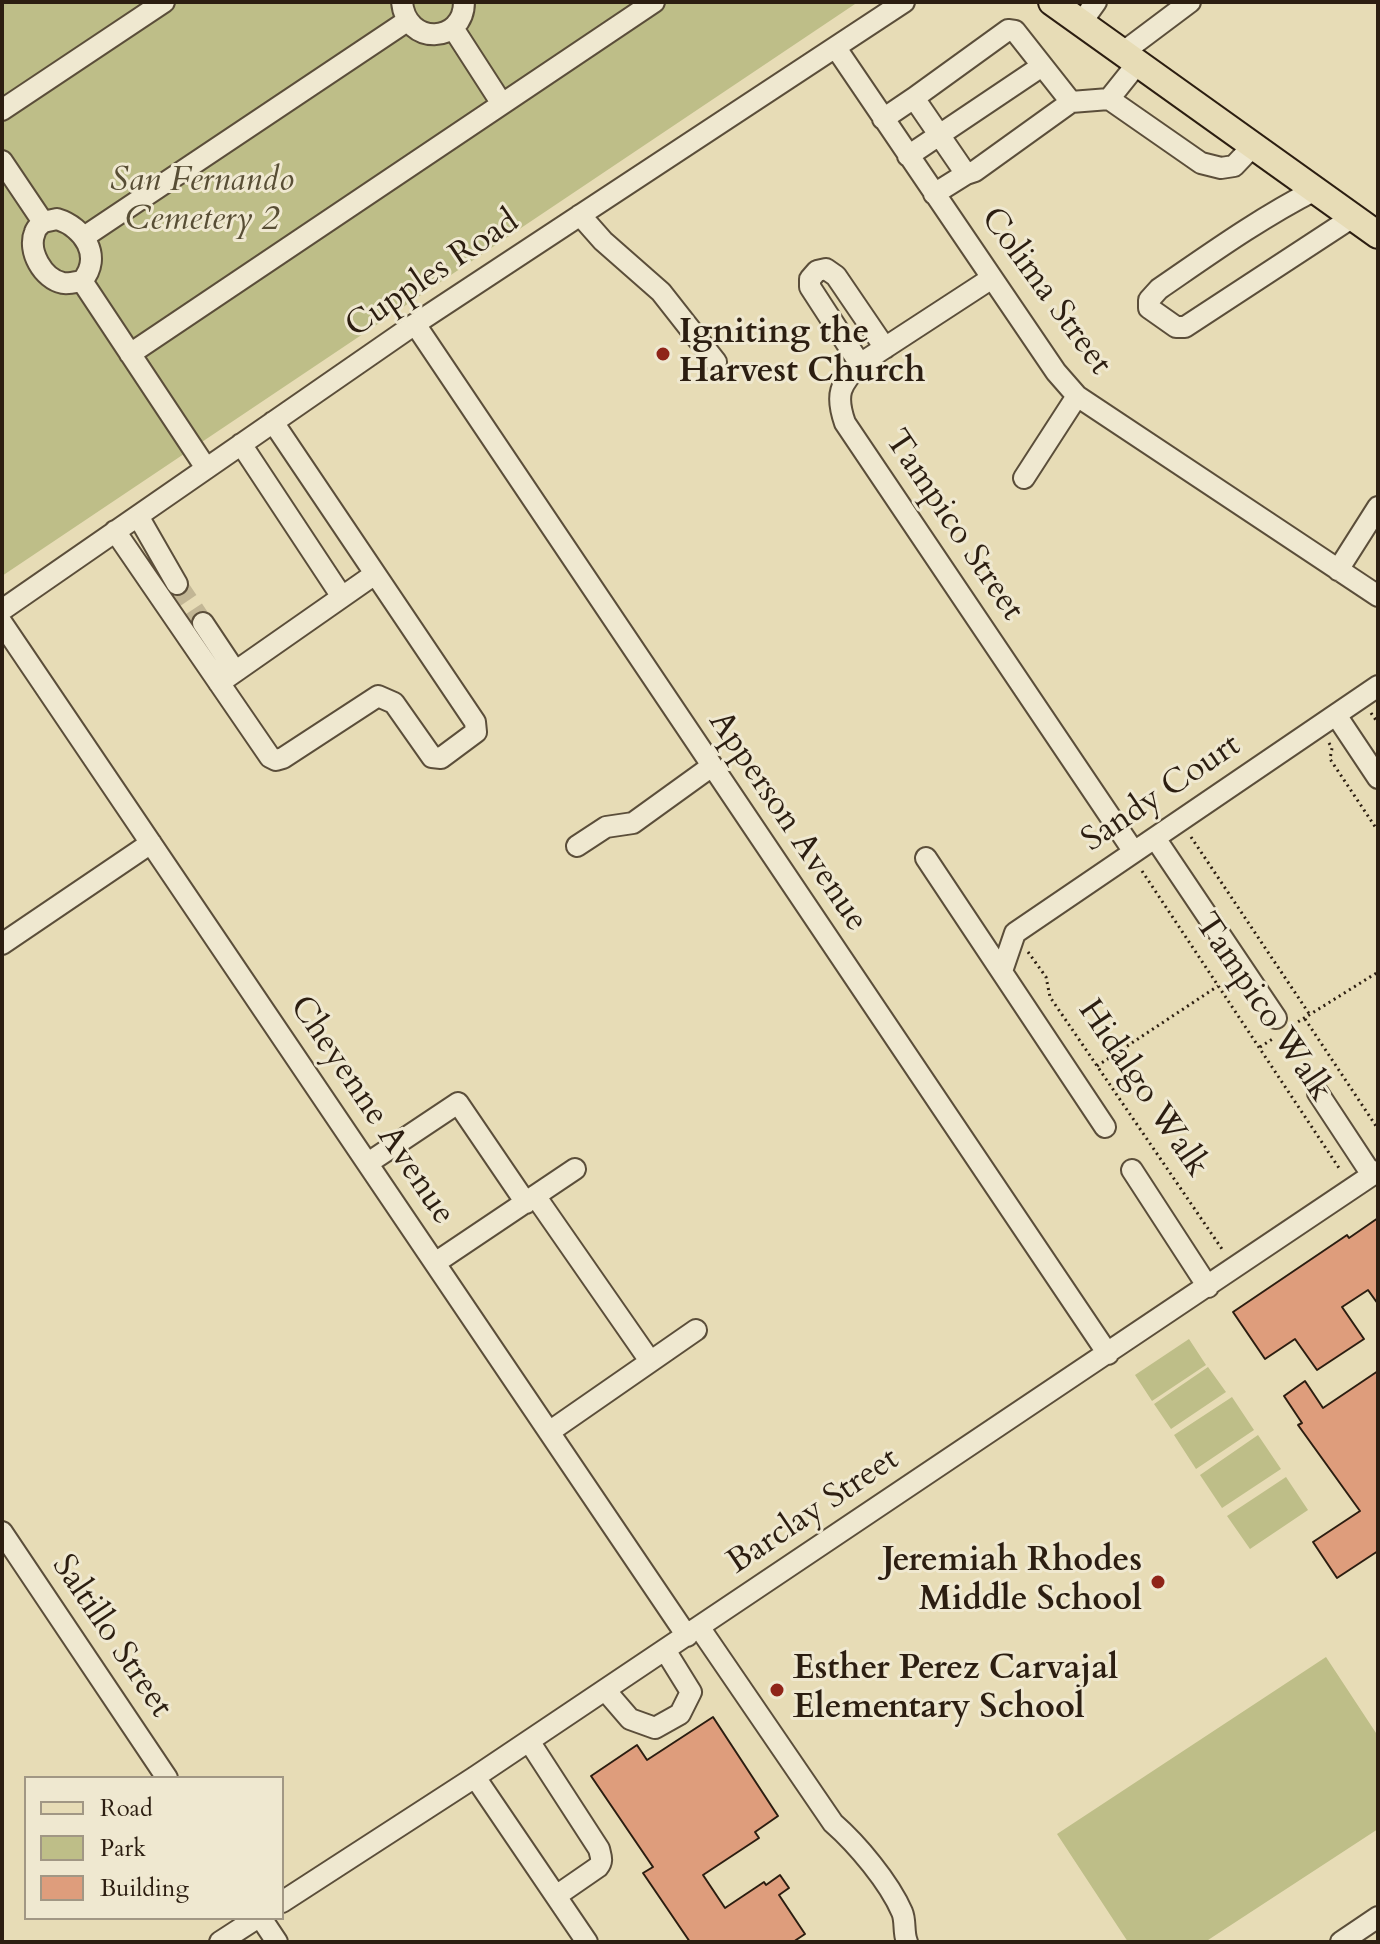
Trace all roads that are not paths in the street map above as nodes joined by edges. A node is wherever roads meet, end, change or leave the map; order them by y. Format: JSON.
{"nodes":[{"id":1,"x":164,"y":2,"type":"edge"},
{"id":2,"x":464,"y":2,"type":"edge"},
{"id":3,"x":654,"y":2,"type":"edge"},
{"id":4,"x":904,"y":2,"type":"edge"},
{"id":5,"x":1052,"y":2,"type":"edge"},
{"id":6,"x":1179,"y":5,"type":"edge"},
{"id":7,"x":404,"y":11,"type":"edge"},
{"id":8,"x":1088,"y":12,"type":"edge"},
{"id":9,"x":453,"y":28,"type":"junction"},
{"id":10,"x":836,"y":48,"type":"junction"},
{"id":11,"x":1130,"y":58,"type":"junction"},
{"id":12,"x":1042,"y":66,"type":"junction"},
{"id":13,"x":914,"y":98,"type":"junction"},
{"id":14,"x":1109,"y":99,"type":"junction"},
{"id":15,"x":1071,"y":102,"type":"junction"},
{"id":16,"x":502,"y":104,"type":"junction"},
{"id":17,"x":2,"y":110,"type":"edge"},
{"id":18,"x":883,"y":119,"type":"junction"},
{"id":19,"x":940,"y":136,"type":"junction"},
{"id":20,"x":1253,"y":146,"type":"junction"},
{"id":21,"x":908,"y":156,"type":"junction"},
{"id":22,"x":966,"y":174,"type":"junction"},
{"id":23,"x":6,"y":177,"type":"edge"},
{"id":24,"x":1315,"y":190,"type":"junction"},
{"id":25,"x":934,"y":194,"type":"junction"},
{"id":26,"x":580,"y":215,"type":"junction"},
{"id":27,"x":1353,"y":217,"type":"junction"},
{"id":28,"x":43,"y":222,"type":"junction"},
{"id":29,"x":1378,"y":235,"type":"edge"},
{"id":30,"x":84,"y":237,"type":"junction"},
{"id":31,"x":992,"y":278,"type":"junction"},
{"id":32,"x":82,"y":281,"type":"junction"},
{"id":33,"x":415,"y":324,"type":"junction"},
{"id":34,"x":885,"y":348,"type":"junction"},
{"id":35,"x":130,"y":354,"type":"junction"},
{"id":36,"x":716,"y":362,"type":"dead end"},
{"id":37,"x":860,"y":364,"type":"junction"},
{"id":38,"x":1077,"y":396,"type":"junction"},
{"id":39,"x":273,"y":422,"type":"junction"},
{"id":40,"x":241,"y":444,"type":"junction"},
{"id":41,"x":206,"y":468,"type":"junction"},
{"id":42,"x":1024,"y":478,"type":"dead end"},
{"id":43,"x":1378,"y":507,"type":"edge"},
{"id":44,"x":138,"y":516,"type":"junction"},
{"id":45,"x":115,"y":531,"type":"junction"},
{"id":46,"x":1338,"y":570,"type":"junction"},
{"id":47,"x":375,"y":574,"type":"junction"},
{"id":48,"x":177,"y":584,"type":"tunnel mouth"},
{"id":49,"x":1378,"y":596,"type":"edge"},
{"id":50,"x":342,"y":597,"type":"junction"},
{"id":51,"x":2,"y":610,"type":"edge"},
{"id":52,"x":2,"y":623,"type":"edge"},
{"id":53,"x":203,"y":623,"type":"tunnel mouth"},
{"id":54,"x":227,"y":677,"type":"junction"},
{"id":55,"x":1378,"y":686,"type":"edge"},
{"id":56,"x":1336,"y":715,"type":"junction"},
{"id":57,"x":712,"y":766,"type":"junction"},
{"id":58,"x":1378,"y":778,"type":"edge"},
{"id":59,"x":1155,"y":838,"type":"junction"},
{"id":60,"x":151,"y":843,"type":"junction"},
{"id":61,"x":577,"y":846,"type":"dead end"},
{"id":62,"x":1132,"y":853,"type":"junction"},
{"id":63,"x":926,"y":858,"type":"dead end"},
{"id":64,"x":2,"y":944,"type":"edge"},
{"id":65,"x":1002,"y":971,"type":"junction"},
{"id":66,"x":1284,"y":1025,"type":"road end"},
{"id":67,"x":1318,"y":1093,"type":"dead end"},
{"id":68,"x":1105,"y":1127,"type":"dead end"},
{"id":69,"x":368,"y":1163,"type":"junction"},
{"id":70,"x":575,"y":1169,"type":"dead end"},
{"id":71,"x":1132,"y":1170,"type":"dead end"},
{"id":72,"x":1375,"y":1173,"type":"edge"},
{"id":73,"x":531,"y":1200,"type":"junction"},
{"id":74,"x":435,"y":1263,"type":"junction"},
{"id":75,"x":1208,"y":1287,"type":"junction"},
{"id":76,"x":696,"y":1330,"type":"dead end"},
{"id":77,"x":1108,"y":1354,"type":"junction"},
{"id":78,"x":650,"y":1361,"type":"junction"},
{"id":79,"x":549,"y":1432,"type":"junction"},
{"id":80,"x":2,"y":1532,"type":"edge"},
{"id":81,"x":693,"y":1632,"type":"junction"},
{"id":82,"x":665,"y":1650,"type":"junction"},
{"id":83,"x":605,"y":1690,"type":"junction"},
{"id":84,"x":529,"y":1741,"type":"junction"},
{"id":85,"x":166,"y":1776,"type":"edge"},
{"id":86,"x":475,"y":1777,"type":"junction"},
{"id":87,"x":556,"y":1896,"type":"junction"},
{"id":88,"x":284,"y":1901,"type":"edge"},
{"id":89,"x":1378,"y":1917,"type":"edge"},
{"id":90,"x":256,"y":1920,"type":"edge"},
{"id":91,"x":260,"y":1920,"type":"edge"},
{"id":92,"x":220,"y":1942,"type":"edge"},
{"id":93,"x":277,"y":1942,"type":"edge"},
{"id":94,"x":587,"y":1942,"type":"edge"},
{"id":95,"x":907,"y":1942,"type":"edge"},
{"id":96,"x":1341,"y":1942,"type":"edge"}],
"edges":[{"from":1,"to":17,"type":"street"},
{"from":2,"to":9,"type":"street"},
{"from":3,"to":16,"type":"street"},
{"from":4,"to":10,"type":"street","name":"Cupples Road"},
{"from":5,"to":8,"type":"main road"},
{"from":6,"to":11,"type":"street"},
{"from":7,"to":9,"type":"street"},
{"from":7,"to":30,"type":"street"},
{"from":8,"to":11,"type":"main road"},
{"from":9,"to":16,"type":"street"},
{"from":10,"to":18,"type":"street","name":"Colima Street"},
{"from":10,"to":26,"type":"street","name":"Cupples Road"},
{"from":11,"to":14,"type":"street"},
{"from":11,"to":20,"type":"main road"},
{"from":12,"to":13,"type":"street"},
{"from":12,"to":15,"type":"street"},
{"from":12,"to":19,"type":"street"},
{"from":13,"to":18,"type":"street"},
{"from":13,"to":19,"type":"street"},
{"from":14,"to":15,"type":"street"},
{"from":14,"to":20,"type":"street"},
{"from":15,"to":22,"type":"street"},
{"from":16,"to":35,"type":"street"},
{"from":18,"to":21,"type":"street","name":"Colima Street"},
{"from":19,"to":21,"type":"street"},
{"from":19,"to":22,"type":"street"},
{"from":20,"to":24,"type":"main road"},
{"from":21,"to":25,"type":"street","name":"Colima Street"},
{"from":22,"to":25,"type":"street"},
{"from":23,"to":28,"type":"street"},
{"from":24,"to":27,"type":"main road"},
{"from":24,"to":27,"type":"street"},
{"from":25,"to":31,"type":"street","name":"Colima Street"},
{"from":26,"to":33,"type":"street","name":"Cupples Road"},
{"from":26,"to":36,"type":"street"},
{"from":27,"to":29,"type":"main road"},
{"from":28,"to":30,"type":"street"},
{"from":28,"to":32,"type":"street"},
{"from":30,"to":32,"type":"street"},
{"from":31,"to":34,"type":"street","name":"Tampico Street"},
{"from":31,"to":38,"type":"street","name":"Colima Street"},
{"from":32,"to":35,"type":"street"},
{"from":33,"to":39,"type":"street","name":"Cupples Road"},
{"from":33,"to":57,"type":"street","name":"Apperson Avenue"},
{"from":34,"to":37,"type":"street","name":"Tampico Street"},
{"from":34,"to":37,"type":"street"},
{"from":35,"to":41,"type":"street"},
{"from":37,"to":62,"type":"street","name":"Tampico Street"},
{"from":38,"to":42,"type":"street"},
{"from":38,"to":46,"type":"street","name":"Colima Street"},
{"from":39,"to":40,"type":"street","name":"Cupples Road"},
{"from":39,"to":47,"type":"street"},
{"from":40,"to":41,"type":"street","name":"Cupples Road"},
{"from":40,"to":50,"type":"street"},
{"from":41,"to":44,"type":"street","name":"Cupples Road"},
{"from":43,"to":46,"type":"street"},
{"from":44,"to":45,"type":"street","name":"Cupples Road"},
{"from":44,"to":48,"type":"street"},
{"from":45,"to":51,"type":"street","name":"Cupples Road"},
{"from":45,"to":54,"type":"street"},
{"from":46,"to":49,"type":"street","name":"Colima Street"},
{"from":47,"to":50,"type":"street"},
{"from":47,"to":54,"type":"street"},
{"from":50,"to":54,"type":"street"},
{"from":52,"to":60,"type":"street","name":"Cheyenne Avenue"},
{"from":53,"to":54,"type":"street"},
{"from":55,"to":56,"type":"street","name":"Sandy Court"},
{"from":56,"to":58,"type":"street"},
{"from":56,"to":59,"type":"street","name":"Sandy Court"},
{"from":57,"to":61,"type":"street"},
{"from":57,"to":77,"type":"street","name":"Apperson Avenue"},
{"from":59,"to":62,"type":"street","name":"Sandy Court"},
{"from":59,"to":66,"type":"street"},
{"from":60,"to":64,"type":"street"},
{"from":60,"to":69,"type":"street","name":"Cheyenne Avenue"},
{"from":62,"to":65,"type":"street","name":"Sandy Court"},
{"from":63,"to":65,"type":"street"},
{"from":65,"to":68,"type":"street"},
{"from":67,"to":72,"type":"street"},
{"from":69,"to":73,"type":"street"},
{"from":69,"to":74,"type":"street","name":"Cheyenne Avenue"},
{"from":70,"to":73,"type":"street"},
{"from":71,"to":75,"type":"street"},
{"from":72,"to":75,"type":"street","name":"Barclay Street"},
{"from":73,"to":74,"type":"street"},
{"from":73,"to":78,"type":"street"},
{"from":74,"to":79,"type":"street","name":"Cheyenne Avenue"},
{"from":75,"to":77,"type":"street","name":"Barclay Street"},
{"from":76,"to":78,"type":"street"},
{"from":77,"to":81,"type":"street","name":"Barclay Street"},
{"from":78,"to":79,"type":"street"},
{"from":79,"to":81,"type":"street","name":"Cheyenne Avenue"},
{"from":80,"to":85,"type":"street","name":"Saltillo Street"},
{"from":81,"to":82,"type":"street","name":"Barclay Street"},
{"from":81,"to":95,"type":"street","name":"Cheyenne Avenue"},
{"from":82,"to":83,"type":"street","name":"Barclay Street"},
{"from":82,"to":83,"type":"street"},
{"from":83,"to":84,"type":"street","name":"Barclay Street"},
{"from":84,"to":86,"type":"street","name":"Barclay Street"},
{"from":84,"to":87,"type":"street"},
{"from":86,"to":87,"type":"street"},
{"from":86,"to":88,"type":"street","name":"Barclay Street"},
{"from":87,"to":94,"type":"street"},
{"from":89,"to":96,"type":"street"},
{"from":90,"to":92,"type":"street"},
{"from":91,"to":93,"type":"street"}]}
